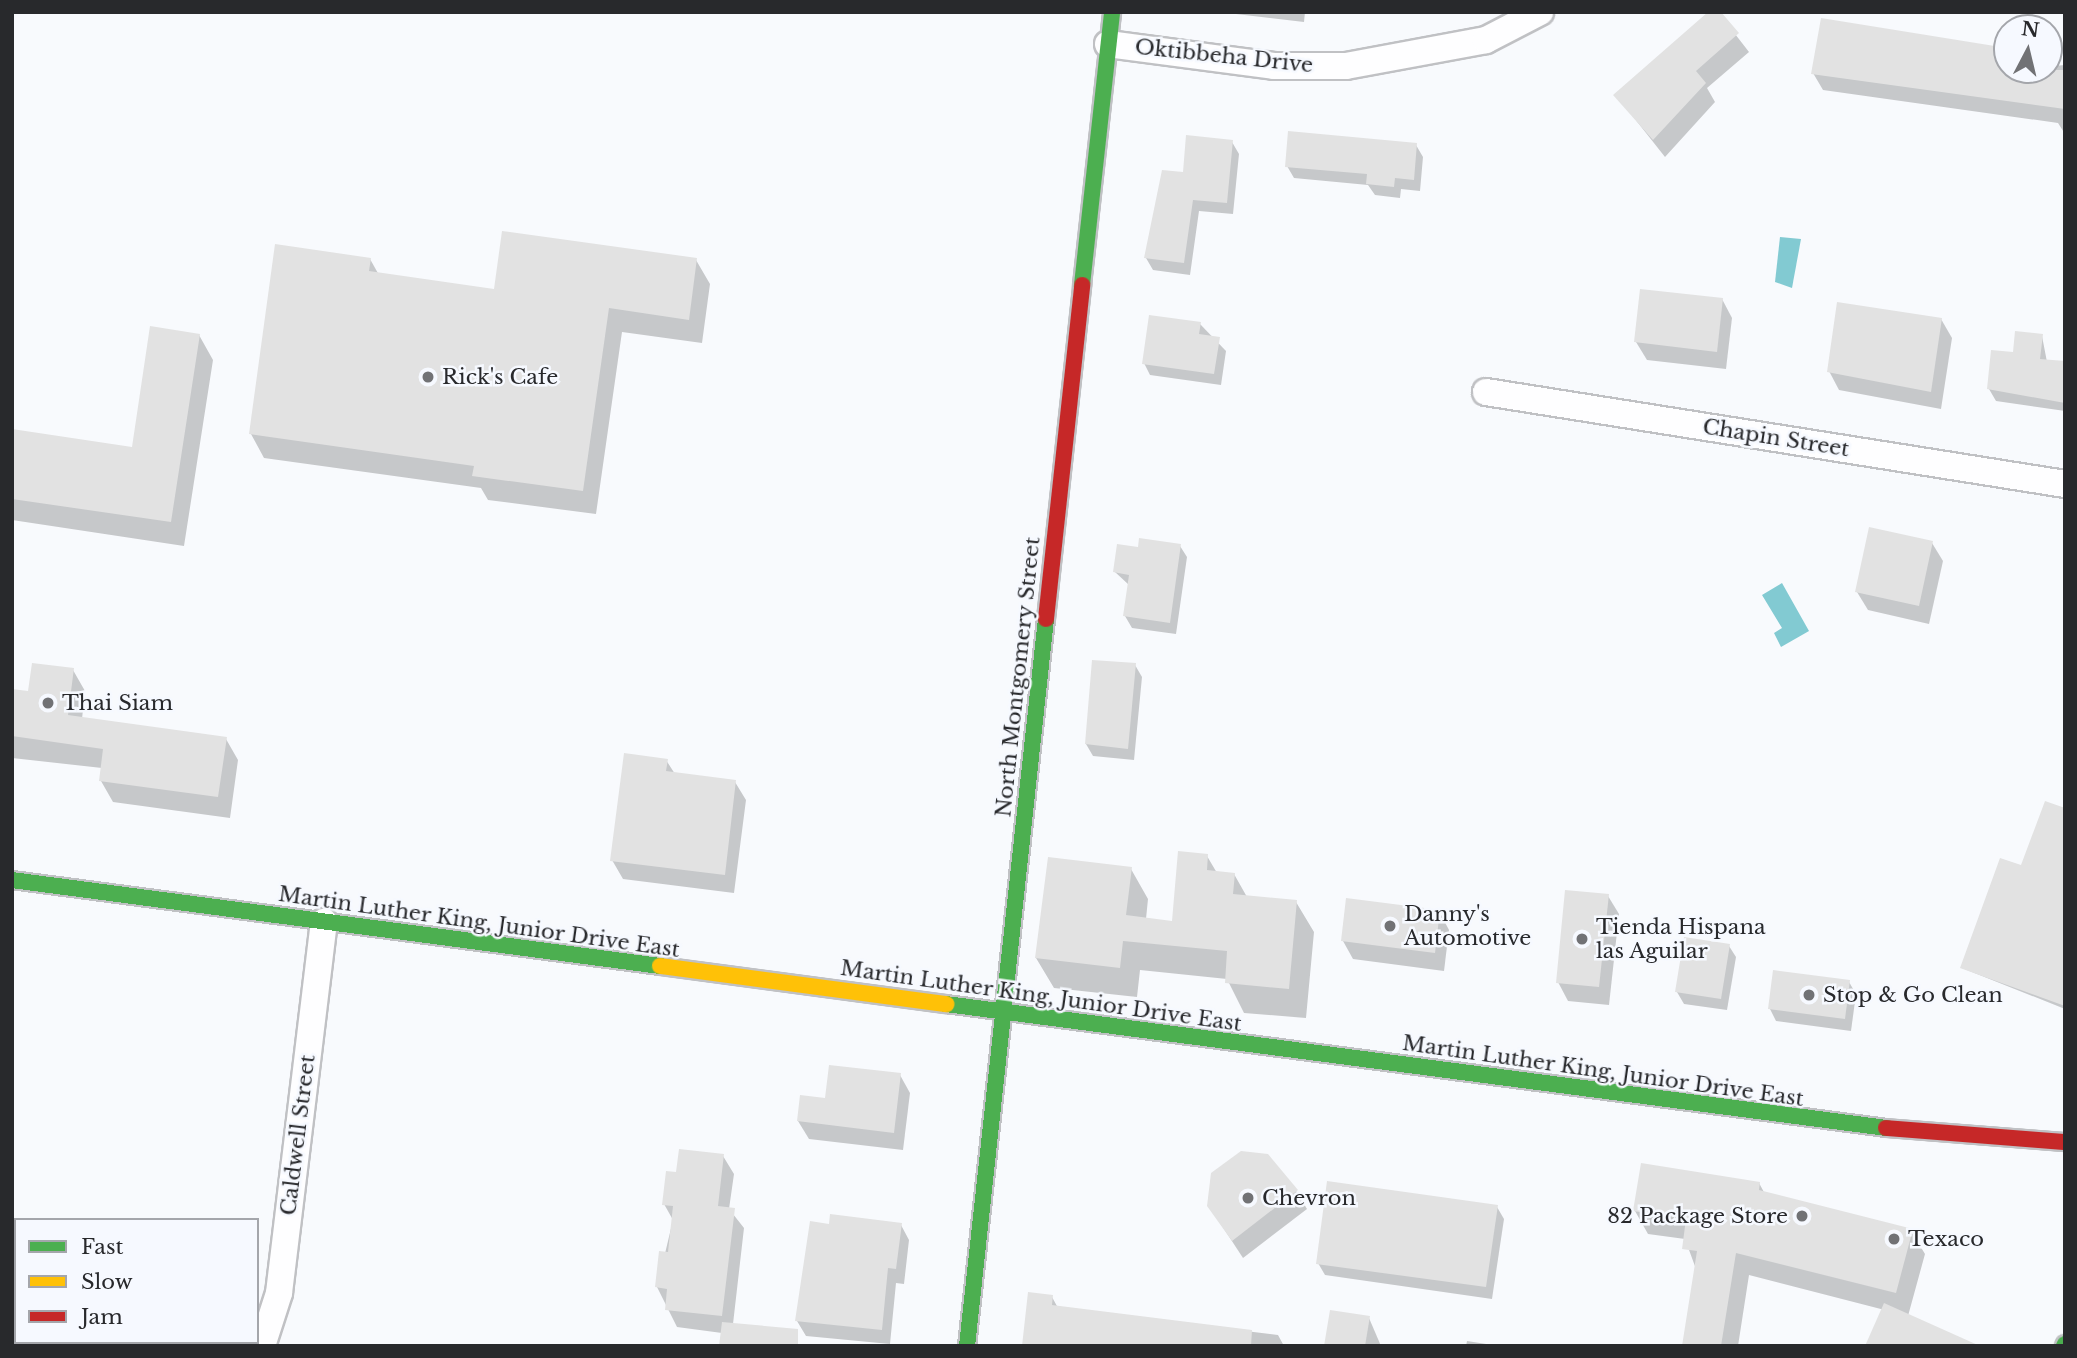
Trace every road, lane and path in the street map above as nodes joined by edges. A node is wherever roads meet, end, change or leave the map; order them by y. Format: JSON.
{"nodes":[{"id":1,"x":1112,"y":12,"type":"edge"},
{"id":2,"x":1540,"y":12,"type":"edge"},
{"id":3,"x":1108,"y":44,"type":"junction"},
{"id":4,"x":1486,"y":392,"type":"dead end"},
{"id":5,"x":2065,"y":484,"type":"edge"},
{"id":6,"x":12,"y":880,"type":"edge"},
{"id":7,"x":324,"y":922,"type":"junction"},
{"id":8,"x":1002,"y":1013,"type":"junction"},
{"id":9,"x":2065,"y":1142,"type":"edge"},
{"id":10,"x":262,"y":1346,"type":"edge"},
{"id":11,"x":967,"y":1346,"type":"edge"}],
"edges":[{"from":1,"to":3,"type":"main road","name":"North Montgomery Street"},
{"from":2,"to":3,"type":"street","name":"Oktibbeha Drive"},
{"from":3,"to":8,"type":"main road","name":"North Montgomery Street"},
{"from":4,"to":5,"type":"street","name":"Chapin Street"},
{"from":6,"to":7,"type":"main road","name":"Martin Luther King, Junior Drive East"},
{"from":7,"to":8,"type":"main road","name":"Martin Luther King, Junior Drive East"},
{"from":7,"to":10,"type":"street","name":"Caldwell Street"},
{"from":8,"to":9,"type":"main road","name":"Martin Luther King, Junior Drive East"},
{"from":8,"to":11,"type":"main road","name":"North Montgomery Street"}]}
